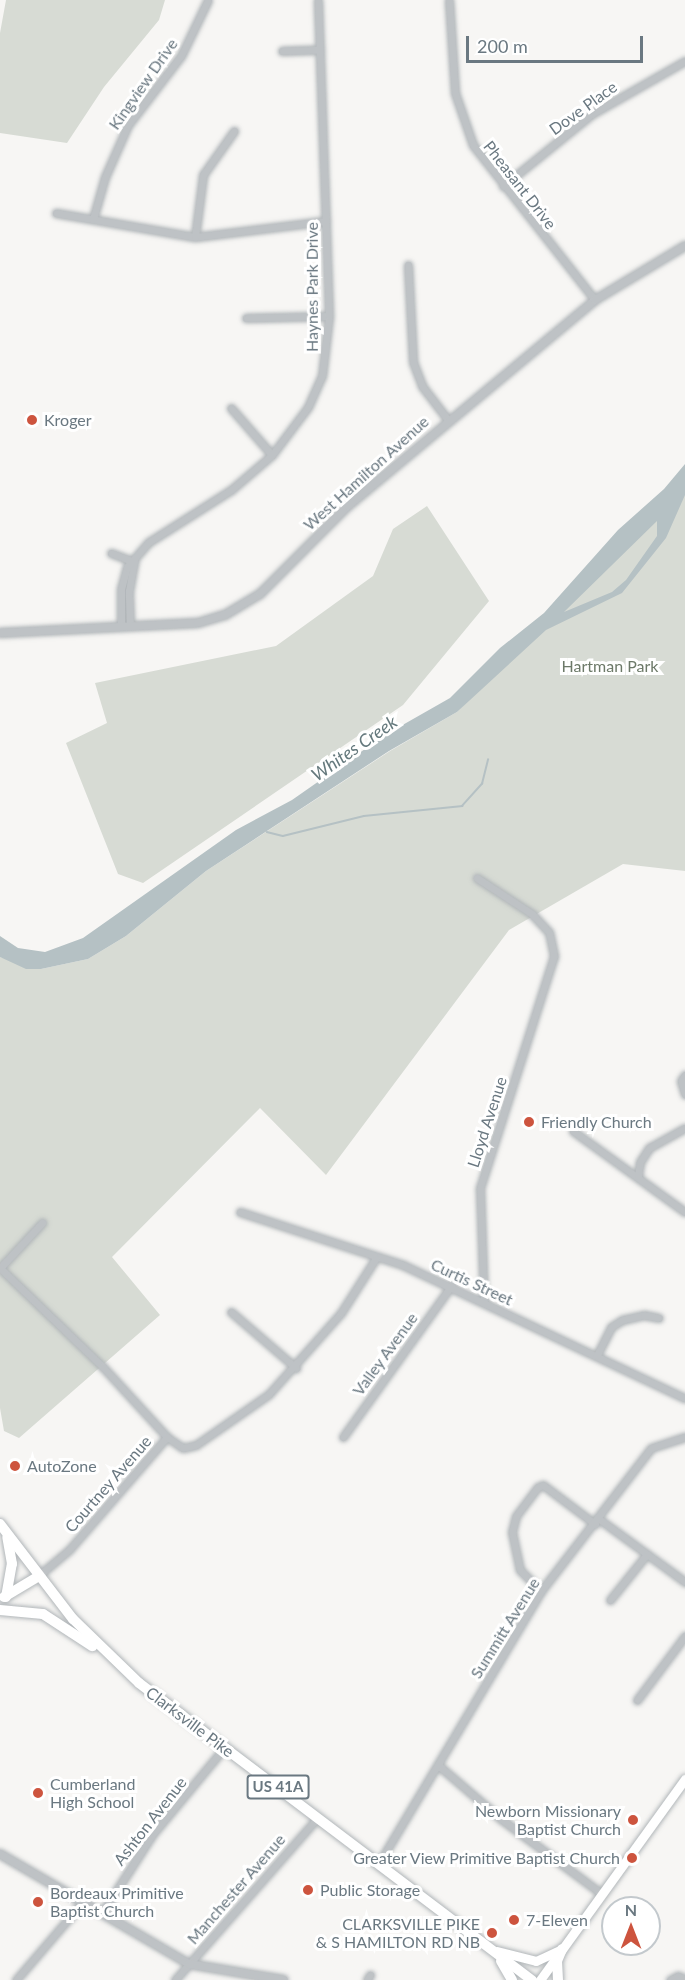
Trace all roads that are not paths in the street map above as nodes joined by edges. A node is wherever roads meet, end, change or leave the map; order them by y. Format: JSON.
{"nodes":[{"id":1,"x":208,"y":0,"type":"edge"},
{"id":2,"x":318,"y":0,"type":"edge"},
{"id":3,"x":449,"y":0,"type":"edge"},
{"id":4,"x":320,"y":50,"type":"junction"},
{"id":5,"x":282,"y":51,"type":"dead end"},
{"id":6,"x":685,"y":61,"type":"edge"},
{"id":7,"x":234,"y":131,"type":"dead end"},
{"id":8,"x":503,"y":186,"type":"junction"},
{"id":9,"x":57,"y":213,"type":"dead end"},
{"id":10,"x":93,"y":219,"type":"junction"},
{"id":11,"x":326,"y":221,"type":"junction"},
{"id":12,"x":195,"y":237,"type":"junction"},
{"id":13,"x":685,"y":246,"type":"edge"},
{"id":14,"x":408,"y":264,"type":"dead end"},
{"id":15,"x":595,"y":300,"type":"junction"},
{"id":16,"x":329,"y":316,"type":"junction"},
{"id":17,"x":246,"y":318,"type":"dead end"},
{"id":18,"x":231,"y":408,"type":"dead end"},
{"id":19,"x":448,"y":420,"type":"junction"},
{"id":20,"x":272,"y":454,"type":"junction"},
{"id":21,"x":111,"y":553,"type":"dead end"},
{"id":22,"x":134,"y":562,"type":"junction"},
{"id":23,"x":120,"y":598,"type":"junction"},
{"id":24,"x":128,"y":598,"type":"junction"},
{"id":25,"x":125,"y":626,"type":"junction"},
{"id":26,"x":0,"y":633,"type":"edge"},
{"id":27,"x":477,"y":878,"type":"dead end"},
{"id":28,"x":685,"y":1075,"type":"edge"},
{"id":29,"x":683,"y":1093,"type":"edge"},
{"id":30,"x":685,"y":1128,"type":"edge"},
{"id":31,"x":573,"y":1131,"type":"dead end"},
{"id":32,"x":638,"y":1176,"type":"junction"},
{"id":33,"x":240,"y":1212,"type":"dead end"},
{"id":34,"x":685,"y":1212,"type":"edge"},
{"id":35,"x":42,"y":1223,"type":"dead end"},
{"id":36,"x":376,"y":1258,"type":"junction"},
{"id":37,"x":0,"y":1268,"type":"edge"},
{"id":38,"x":451,"y":1286,"type":"junction"},
{"id":39,"x":484,"y":1301,"type":"junction"},
{"id":40,"x":231,"y":1312,"type":"dead end"},
{"id":41,"x":659,"y":1318,"type":"dead end"},
{"id":42,"x":597,"y":1355,"type":"junction"},
{"id":43,"x":296,"y":1368,"type":"junction"},
{"id":44,"x":685,"y":1398,"type":"edge"},
{"id":45,"x":167,"y":1437,"type":"junction"},
{"id":46,"x":343,"y":1437,"type":"dead end"},
{"id":47,"x":685,"y":1437,"type":"edge"},
{"id":48,"x":597,"y":1521,"type":"junction"},
{"id":49,"x":3,"y":1529,"type":"edge"},
{"id":50,"x":647,"y":1554,"type":"junction"},
{"id":51,"x":37,"y":1577,"type":"junction"},
{"id":52,"x":685,"y":1582,"type":"edge"},
{"id":53,"x":541,"y":1591,"type":"junction"},
{"id":54,"x":3,"y":1598,"type":"edge"},
{"id":55,"x":610,"y":1600,"type":"dead end"},
{"id":56,"x":0,"y":1610,"type":"edge"},
{"id":57,"x":685,"y":1636,"type":"edge"},
{"id":58,"x":111,"y":1658,"type":"junction"},
{"id":59,"x":637,"y":1700,"type":"dead end"},
{"id":60,"x":224,"y":1748,"type":"junction"},
{"id":61,"x":438,"y":1765,"type":"junction"},
{"id":62,"x":685,"y":1779,"type":"edge"},
{"id":63,"x":318,"y":1817,"type":"junction"},
{"id":64,"x":0,"y":1854,"type":"edge"},
{"id":65,"x":379,"y":1863,"type":"junction"},
{"id":66,"x":602,"y":1894,"type":"junction"},
{"id":67,"x":82,"y":1903,"type":"junction"},
{"id":68,"x":102,"y":1913,"type":"junction"},
{"id":69,"x":489,"y":1948,"type":"junction"},
{"id":70,"x":562,"y":1949,"type":"junction"},
{"id":71,"x":189,"y":1964,"type":"junction"},
{"id":72,"x":685,"y":1979,"type":"edge"},
{"id":73,"x":16,"y":1980,"type":"edge"},
{"id":74,"x":175,"y":1980,"type":"edge"},
{"id":75,"x":284,"y":1980,"type":"edge"},
{"id":76,"x":512,"y":1980,"type":"edge"},
{"id":77,"x":532,"y":1980,"type":"edge"},
{"id":78,"x":540,"y":1980,"type":"edge"},
{"id":79,"x":558,"y":1980,"type":"edge"},
{"id":80,"x":670,"y":1980,"type":"edge"}],
"edges":[{"from":1,"to":10,"type":"street","name":"Kingview Drive"},
{"from":2,"to":4,"type":"street","name":"Haynes Park Drive"},
{"from":3,"to":8,"type":"street","name":"Pheasant Drive"},
{"from":4,"to":5,"type":"street"},
{"from":4,"to":11,"type":"street","name":"Haynes Park Drive"},
{"from":6,"to":8,"type":"street","name":"Dove Place"},
{"from":7,"to":12,"type":"street"},
{"from":8,"to":15,"type":"street","name":"Pheasant Drive"},
{"from":9,"to":10,"type":"street"},
{"from":10,"to":12,"type":"street"},
{"from":11,"to":12,"type":"street"},
{"from":11,"to":16,"type":"street","name":"Haynes Park Drive"},
{"from":13,"to":15,"type":"street","name":"West Hamilton Avenue"},
{"from":14,"to":19,"type":"street"},
{"from":15,"to":19,"type":"street","name":"West Hamilton Avenue"},
{"from":16,"to":17,"type":"street"},
{"from":16,"to":20,"type":"street","name":"Haynes Park Drive"},
{"from":18,"to":20,"type":"street"},
{"from":19,"to":25,"type":"street","name":"West Hamilton Avenue"},
{"from":20,"to":22,"type":"street","name":"Haynes Park Drive"},
{"from":21,"to":22,"type":"street"},
{"from":22,"to":23,"type":"street","name":"Haynes Park Drive"},
{"from":22,"to":24,"type":"street"},
{"from":23,"to":24,"type":"street"},
{"from":23,"to":25,"type":"street","name":"Haynes Park Drive"},
{"from":24,"to":25,"type":"street"},
{"from":25,"to":26,"type":"street","name":"West Hamilton Avenue"},
{"from":27,"to":39,"type":"street","name":"Lloyd Avenue"},
{"from":28,"to":29,"type":"street"},
{"from":30,"to":32,"type":"street"},
{"from":31,"to":32,"type":"street"},
{"from":32,"to":34,"type":"street"},
{"from":33,"to":36,"type":"street","name":"Curtis Street"},
{"from":35,"to":37,"type":"street"},
{"from":36,"to":38,"type":"street","name":"Curtis Street"},
{"from":36,"to":43,"type":"street","name":"Courtney Avenue"},
{"from":37,"to":45,"type":"street"},
{"from":38,"to":39,"type":"street","name":"Curtis Street"},
{"from":38,"to":46,"type":"street","name":"Valley Avenue"},
{"from":39,"to":42,"type":"street","name":"Curtis Street"},
{"from":40,"to":43,"type":"street"},
{"from":41,"to":42,"type":"street"},
{"from":42,"to":44,"type":"street","name":"Curtis Street"},
{"from":43,"to":45,"type":"street","name":"Courtney Avenue"},
{"from":45,"to":51,"type":"street","name":"Courtney Avenue"},
{"from":47,"to":48,"type":"street","name":"Summitt Avenue"},
{"from":48,"to":50,"type":"street"},
{"from":48,"to":53,"type":"street","name":"Summitt Avenue"},
{"from":48,"to":53,"type":"street"},
{"from":49,"to":51,"type":"main road","number":"US 41A"},
{"from":49,"to":54,"type":"main road"},
{"from":50,"to":52,"type":"street"},
{"from":50,"to":55,"type":"street"},
{"from":51,"to":54,"type":"main road"},
{"from":51,"to":58,"type":"main road","name":"Clarksville Pike","number":"US 41A"},
{"from":53,"to":61,"type":"street","name":"Summitt Avenue"},
{"from":56,"to":58,"type":"main road"},
{"from":57,"to":59,"type":"street"},
{"from":58,"to":60,"type":"main road","name":"Clarksville Pike","number":"US 41A"},
{"from":60,"to":63,"type":"main road","name":"Clarksville Pike","number":"US 41A"},
{"from":60,"to":68,"type":"street","name":"Ashton Avenue"},
{"from":61,"to":65,"type":"street","name":"Summitt Avenue"},
{"from":61,"to":66,"type":"street"},
{"from":62,"to":66,"type":"main road"},
{"from":63,"to":65,"type":"main road","name":"Clarksville Pike","number":"US 41A"},
{"from":63,"to":71,"type":"street","name":"Manchester Avenue"},
{"from":64,"to":67,"type":"street"},
{"from":65,"to":69,"type":"main road","name":"Clarksville Pike","number":"US 41A"},
{"from":66,"to":70,"type":"main road"},
{"from":67,"to":68,"type":"street"},
{"from":67,"to":73,"type":"street"},
{"from":68,"to":71,"type":"street"},
{"from":69,"to":70,"type":"main road"},
{"from":69,"to":76,"type":"main road"},
{"from":69,"to":77,"type":"main road","name":"Clarksville Pike","number":"US 41A"},
{"from":70,"to":78,"type":"main road"},
{"from":70,"to":79,"type":"main road"},
{"from":71,"to":74,"type":"street","name":"Manchester Avenue"},
{"from":71,"to":75,"type":"street"},
{"from":72,"to":80,"type":"street"}]}
